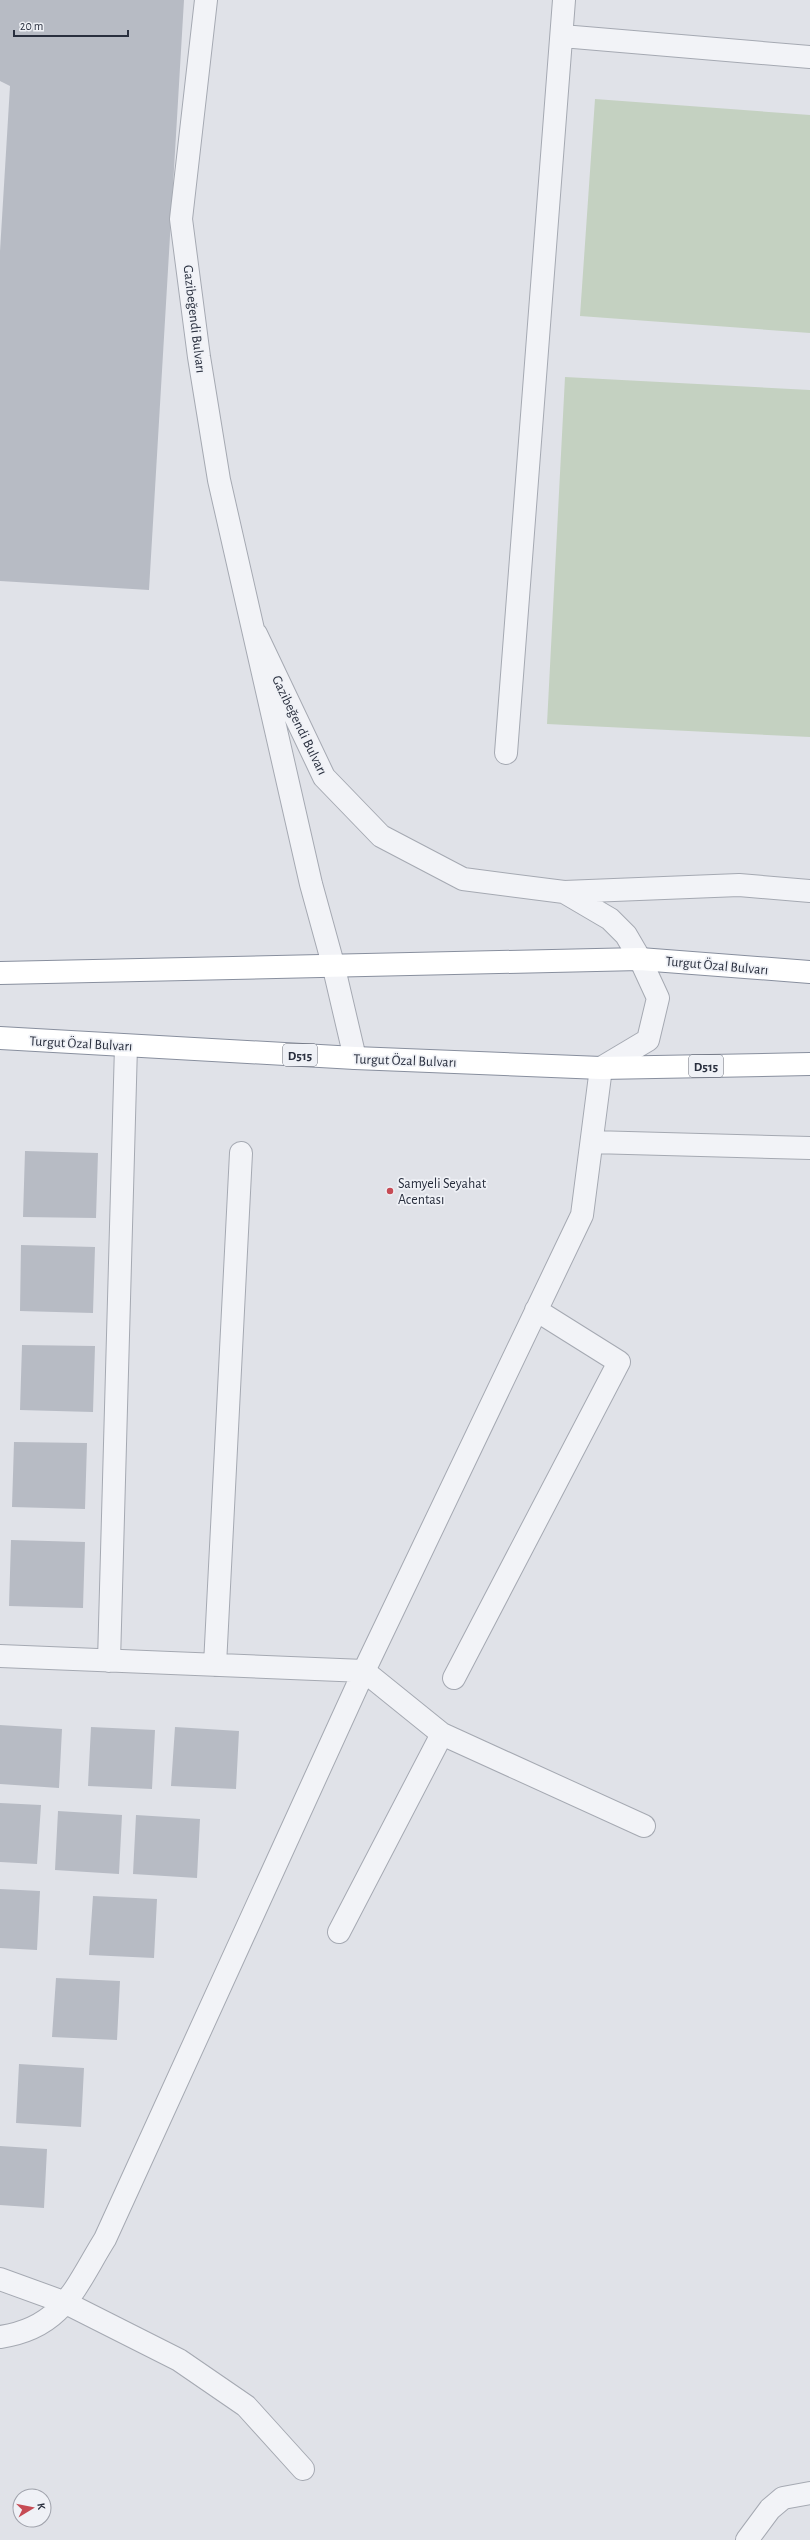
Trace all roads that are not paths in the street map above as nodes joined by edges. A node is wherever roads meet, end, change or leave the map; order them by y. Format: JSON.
{"nodes":[{"id":1,"x":206,"y":0,"type":"edge"},
{"id":2,"x":564,"y":0,"type":"edge"},
{"id":3,"x":562,"y":36,"type":"junction"},
{"id":4,"x":810,"y":57,"type":"edge"},
{"id":5,"x":256,"y":634,"type":"junction"},
{"id":6,"x":506,"y":753,"type":"dead end"},
{"id":7,"x":810,"y":891,"type":"edge"},
{"id":8,"x":564,"y":892,"type":"junction"},
{"id":9,"x":640,"y":958,"type":"junction"},
{"id":10,"x":334,"y":964,"type":"junction"},
{"id":11,"x":810,"y":972,"type":"edge"},
{"id":12,"x":0,"y":973,"type":"edge"},
{"id":13,"x":0,"y":1038,"type":"edge"},
{"id":14,"x":126,"y":1046,"type":"junction"},
{"id":15,"x":355,"y":1058,"type":"junction"},
{"id":16,"x":810,"y":1064,"type":"edge"},
{"id":17,"x":601,"y":1068,"type":"junction"},
{"id":18,"x":592,"y":1142,"type":"junction"},
{"id":19,"x":810,"y":1148,"type":"edge"},
{"id":20,"x":241,"y":1153,"type":"dead end"},
{"id":21,"x":536,"y":1310,"type":"junction"},
{"id":22,"x":0,"y":1656,"type":"edge"},
{"id":23,"x":109,"y":1661,"type":"junction"},
{"id":24,"x":215,"y":1665,"type":"junction"},
{"id":25,"x":364,"y":1671,"type":"junction"},
{"id":26,"x":454,"y":1678,"type":"dead end"},
{"id":27,"x":442,"y":1734,"type":"junction"},
{"id":28,"x":644,"y":1826,"type":"dead end"},
{"id":29,"x":339,"y":1932,"type":"dead end"},
{"id":30,"x":0,"y":2279,"type":"edge"},
{"id":31,"x":66,"y":2302,"type":"junction"},
{"id":32,"x":0,"y":2337,"type":"edge"},
{"id":33,"x":303,"y":2469,"type":"dead end"},
{"id":34,"x":810,"y":2492,"type":"edge"},
{"id":35,"x":747,"y":2540,"type":"edge"}],
"edges":[{"from":1,"to":5,"type":"street","name":"Gazibeğendi Bulvarı"},
{"from":2,"to":3,"type":"street"},
{"from":3,"to":4,"type":"street"},
{"from":3,"to":6,"type":"street"},
{"from":5,"to":8,"type":"street","name":"Gazibeğendi Bulvarı"},
{"from":5,"to":10,"type":"street","name":"Gazibeğendi Bulvarı"},
{"from":7,"to":8,"type":"street"},
{"from":8,"to":9,"type":"street","name":"Gazibeğendi Bulvarı"},
{"from":9,"to":10,"type":"highway","name":"Turgut Özal Bulvarı"},
{"from":9,"to":11,"type":"highway","name":"Turgut Özal Bulvarı"},
{"from":9,"to":17,"type":"street","name":"Gazibeğendi Bulvarı"},
{"from":10,"to":12,"type":"highway","name":"Turgut Özal Bulvarı"},
{"from":10,"to":15,"type":"street","name":"Gazibeğendi Bulvarı"},
{"from":13,"to":14,"type":"highway","name":"Turgut Özal Bulvarı","number":"D515"},
{"from":14,"to":15,"type":"highway","name":"Turgut Özal Bulvarı","number":"D515"},
{"from":14,"to":23,"type":"street"},
{"from":15,"to":17,"type":"highway","name":"Turgut Özal Bulvarı","number":"D515"},
{"from":16,"to":17,"type":"highway","name":"Turgut Özal Bulvarı","number":"D515"},
{"from":17,"to":18,"type":"street"},
{"from":18,"to":19,"type":"street"},
{"from":18,"to":21,"type":"street"},
{"from":20,"to":24,"type":"street"},
{"from":21,"to":25,"type":"street"},
{"from":21,"to":26,"type":"street"},
{"from":22,"to":23,"type":"street"},
{"from":23,"to":24,"type":"street"},
{"from":24,"to":25,"type":"street"},
{"from":25,"to":27,"type":"street"},
{"from":25,"to":31,"type":"street"},
{"from":27,"to":28,"type":"street"},
{"from":27,"to":29,"type":"street"},
{"from":30,"to":31,"type":"street"},
{"from":31,"to":32,"type":"street"},
{"from":31,"to":33,"type":"street"},
{"from":34,"to":35,"type":"street"}]}
